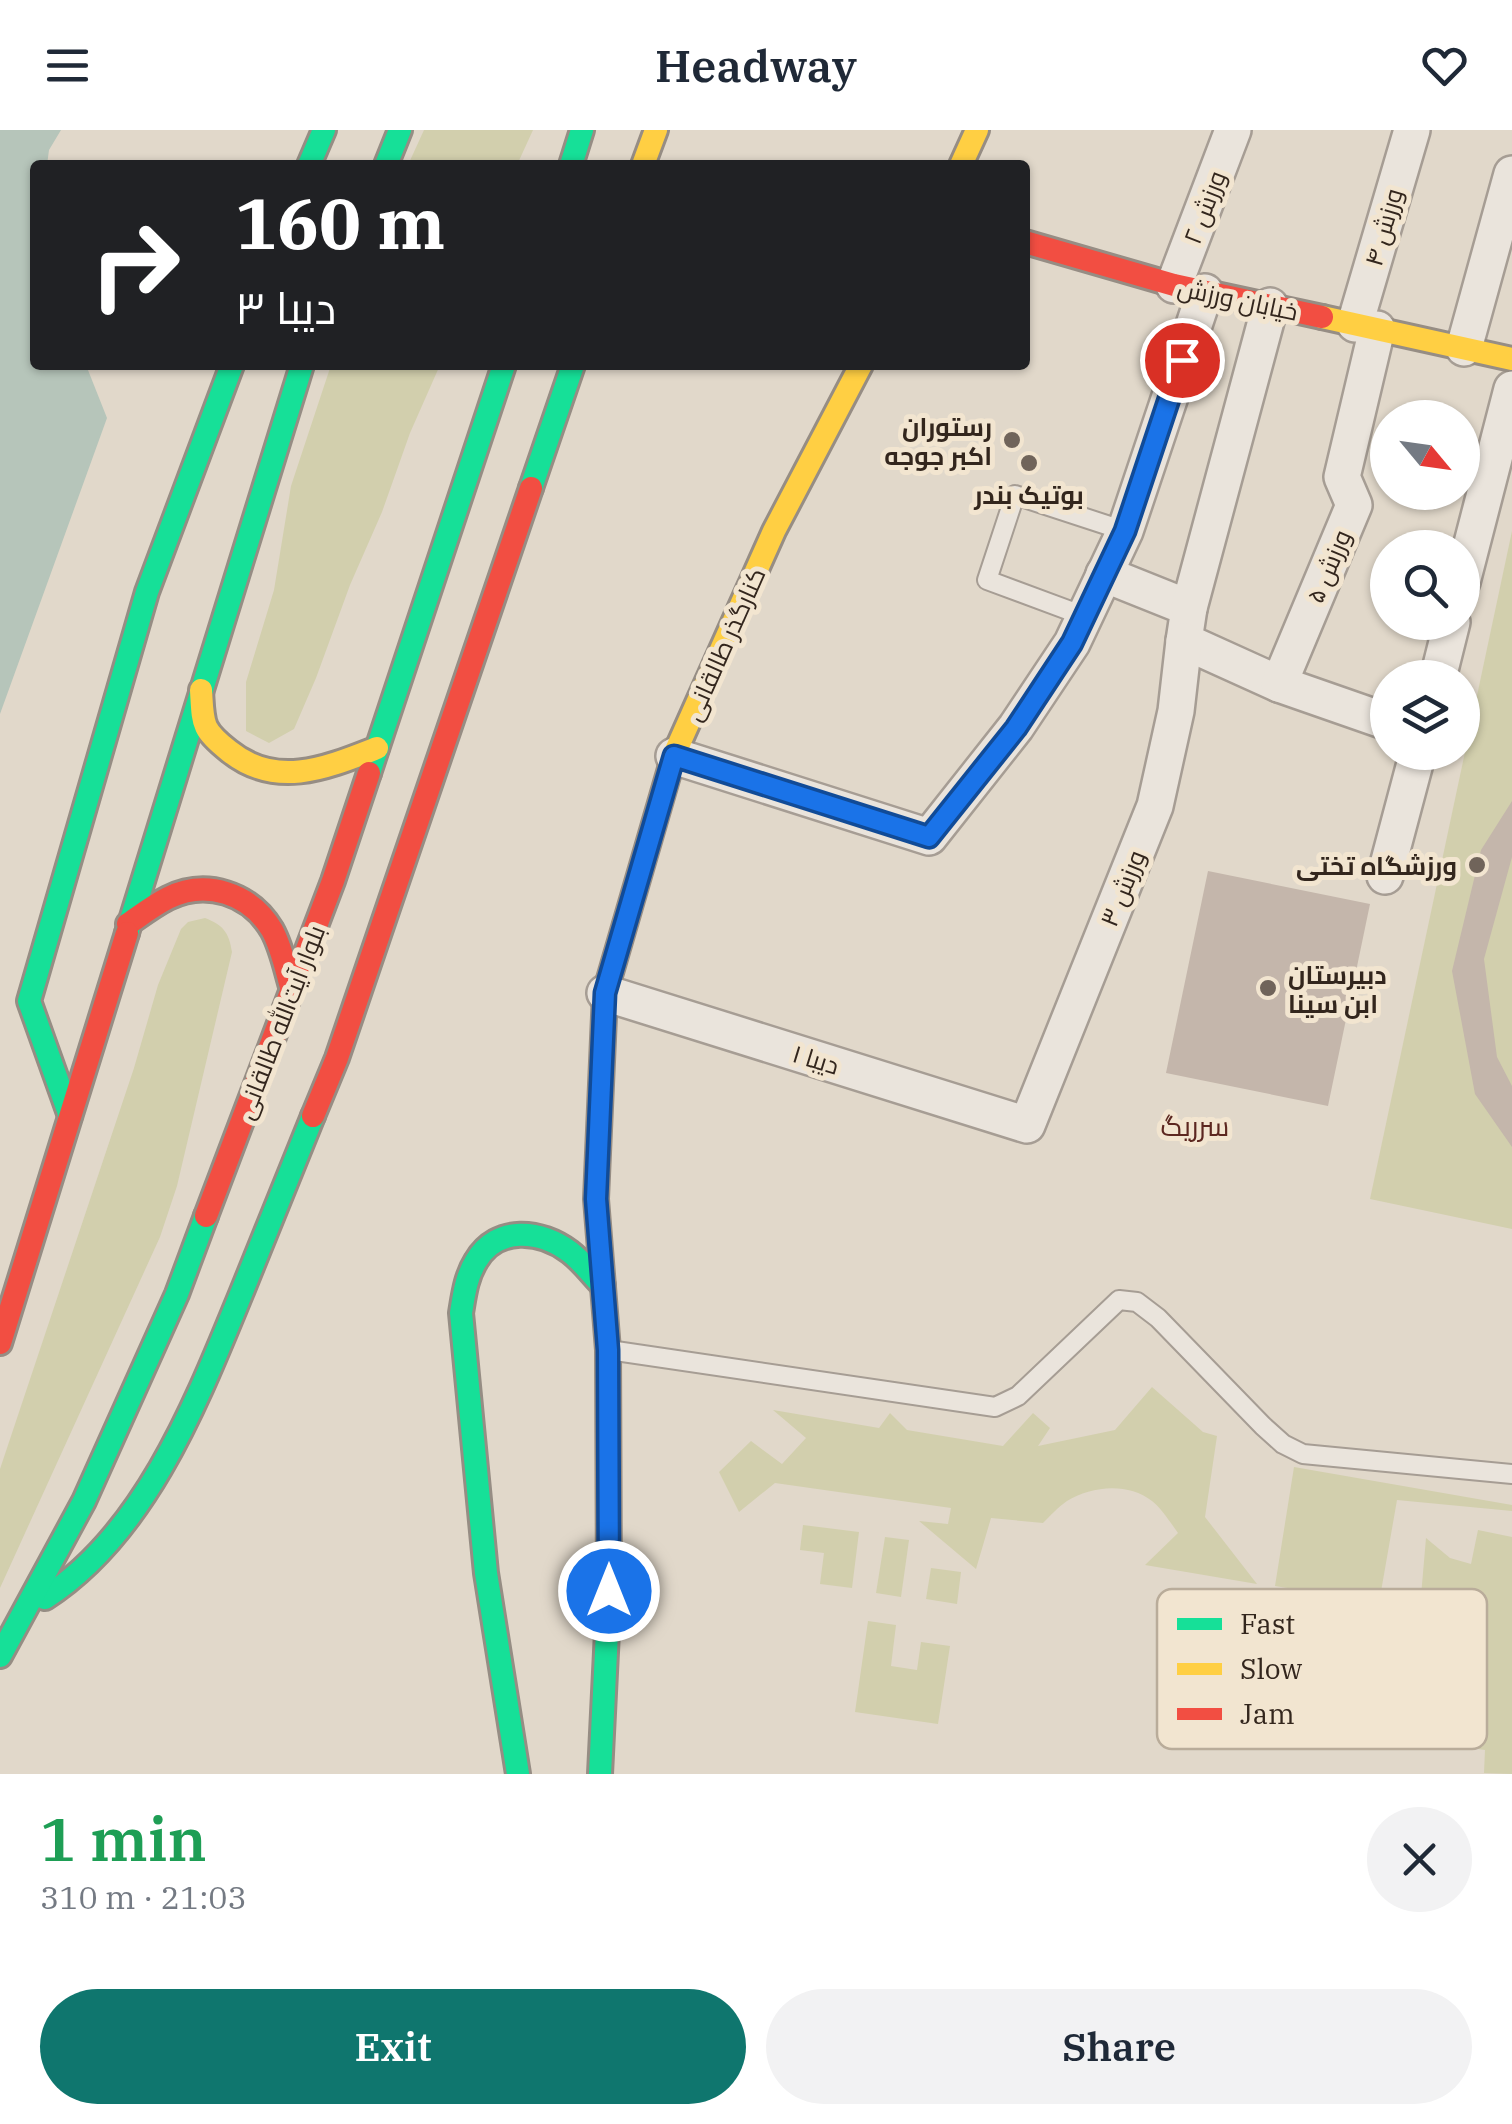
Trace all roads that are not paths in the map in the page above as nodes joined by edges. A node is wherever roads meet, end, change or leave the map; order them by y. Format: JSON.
{"nodes":[{"id":1,"x":324,"y":130,"type":"edge"},
{"id":2,"x":400,"y":130,"type":"edge"},
{"id":3,"x":582,"y":130,"type":"edge"},
{"id":4,"x":656,"y":130,"type":"edge"},
{"id":5,"x":977,"y":130,"type":"edge"},
{"id":6,"x":1233,"y":130,"type":"edge"},
{"id":7,"x":1412,"y":130,"type":"edge"},
{"id":8,"x":311,"y":160,"type":"edge"},
{"id":9,"x":388,"y":160,"type":"edge"},
{"id":10,"x":573,"y":160,"type":"edge"},
{"id":11,"x":645,"y":160,"type":"edge"},
{"id":12,"x":964,"y":160,"type":"edge"},
{"id":13,"x":1512,"y":174,"type":"edge"},
{"id":14,"x":1030,"y":243,"type":"edge"},
{"id":15,"x":1190,"y":288,"type":"junction"},
{"id":16,"x":1270,"y":306,"type":"junction"},
{"id":17,"x":1366,"y":327,"type":"junction"},
{"id":18,"x":1464,"y":348,"type":"junction"},
{"id":19,"x":1512,"y":359,"type":"edge"},
{"id":20,"x":230,"y":370,"type":"edge"},
{"id":21,"x":300,"y":370,"type":"edge"},
{"id":22,"x":502,"y":370,"type":"edge"},
{"id":23,"x":572,"y":370,"type":"edge"},
{"id":24,"x":858,"y":370,"type":"edge"},
{"id":25,"x":1512,"y":389,"type":"edge"},
{"id":26,"x":1475,"y":530,"type":"edge"},
{"id":27,"x":1125,"y":531,"type":"junction"},
{"id":28,"x":1104,"y":574,"type":"junction"},
{"id":29,"x":1084,"y":616,"type":"junction"},
{"id":30,"x":1187,"y":624,"type":"junction"},
{"id":31,"x":1278,"y":684,"type":"junction"},
{"id":32,"x":201,"y":690,"type":"junction"},
{"id":33,"x":1370,"y":716,"type":"edge"},
{"id":34,"x":377,"y":748,"type":"junction"},
{"id":35,"x":674,"y":756,"type":"junction"},
{"id":36,"x":1413,"y":770,"type":"edge"},
{"id":37,"x":1385,"y":876,"type":"dead end"},
{"id":38,"x":128,"y":924,"type":"junction"},
{"id":39,"x":292,"y":990,"type":"junction"},
{"id":40,"x":605,"y":993,"type":"junction"},
{"id":41,"x":70,"y":1116,"type":"junction"},
{"id":42,"x":1026,"y":1125,"type":"joint"},
{"id":43,"x":603,"y":1286,"type":"junction"},
{"id":44,"x":0,"y":1343,"type":"edge"},
{"id":45,"x":608,"y":1350,"type":"junction"},
{"id":46,"x":1512,"y":1474,"type":"edge"},
{"id":47,"x":25,"y":1610,"type":"junction"},
{"id":48,"x":0,"y":1656,"type":"edge"},
{"id":49,"x":518,"y":1774,"type":"edge"},
{"id":50,"x":600,"y":1774,"type":"edge"}],
"edges":[{"from":1,"to":8,"type":"main road"},
{"from":2,"to":9,"type":"main road"},
{"from":3,"to":10,"type":"main road"},
{"from":4,"to":11,"type":"main road"},
{"from":5,"to":12,"type":"main road"},
{"from":6,"to":15,"type":"street","name":"ورزش ۲"},
{"from":7,"to":17,"type":"street","name":"ورزش ۴"},
{"from":13,"to":18,"type":"street"},
{"from":14,"to":15,"type":"main road","name":"خیابان ورزش"},
{"from":15,"to":16,"type":"main road","name":"خیابان ورزش"},
{"from":15,"to":27,"type":"street","name":"ورزش ۲"},
{"from":16,"to":17,"type":"main road","name":"خیابان ورزش"},
{"from":16,"to":30,"type":"street","name":"ورزش ۳"},
{"from":17,"to":18,"type":"main road","name":"خیابان ورزش"},
{"from":17,"to":31,"type":"street","name":"ورزش ۵"},
{"from":18,"to":19,"type":"main road","name":"خیابان ورزش"},
{"from":20,"to":41,"type":"main road"},
{"from":21,"to":32,"type":"main road"},
{"from":22,"to":34,"type":"main road","name":"بلوار آیت‌الله طالقانی"},
{"from":23,"to":47,"type":"main road"},
{"from":24,"to":35,"type":"main road","name":"کنارگذر طالقانی"},
{"from":25,"to":26,"type":"street"},
{"from":27,"to":28,"type":"street","name":"ورزش ۲"},
{"from":27,"to":29,"type":"lane"},
{"from":28,"to":29,"type":"street","name":"ورزش ۲"},
{"from":28,"to":30,"type":"street"},
{"from":29,"to":35,"type":"street","name":"ورزش ۲"},
{"from":30,"to":31,"type":"street"},
{"from":30,"to":42,"type":"street","name":"ورزش ۳"},
{"from":31,"to":33,"type":"street"},
{"from":32,"to":34,"type":"main road"},
{"from":32,"to":38,"type":"main road"},
{"from":34,"to":39,"type":"main road","name":"بلوار آیت‌الله طالقانی"},
{"from":35,"to":40,"type":"main road","name":"کنارگذر طالقانی"},
{"from":36,"to":37,"type":"street"},
{"from":38,"to":39,"type":"main road"},
{"from":38,"to":41,"type":"main road"},
{"from":39,"to":47,"type":"main road","name":"بلوار آیت‌الله طالقانی"},
{"from":40,"to":42,"type":"street","name":"دیبا ۱"},
{"from":40,"to":43,"type":"main road","name":"کنارگذر طالقانی"},
{"from":41,"to":44,"type":"main road"},
{"from":43,"to":45,"type":"main road","name":"کنارگذر طالقانی"},
{"from":43,"to":49,"type":"main road"},
{"from":45,"to":46,"type":"lane"},
{"from":45,"to":50,"type":"main road","name":"کنارگذر طالقانی"},
{"from":47,"to":48,"type":"main road","name":"بلوار آیت‌الله طالقانی"}]}
